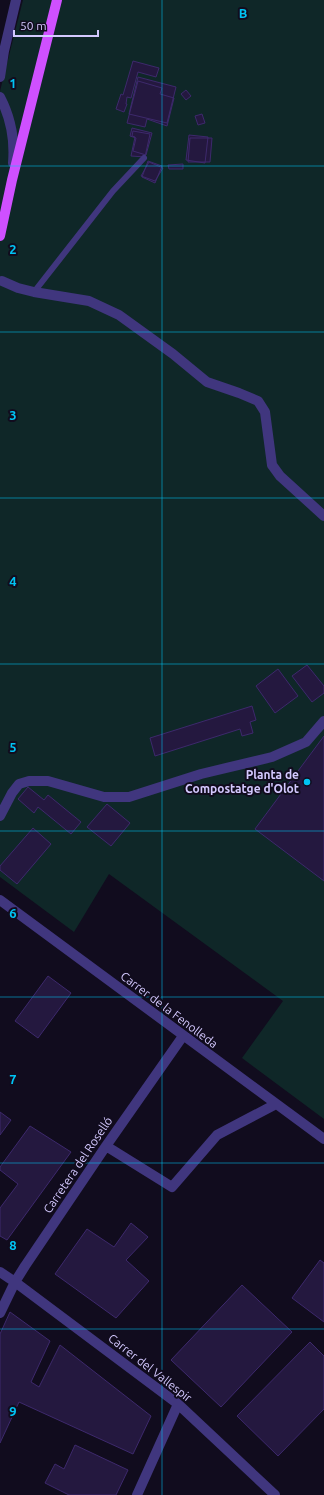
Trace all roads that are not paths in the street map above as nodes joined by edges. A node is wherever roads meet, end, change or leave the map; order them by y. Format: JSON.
{"nodes":[{"id":1,"x":16,"y":0,"type":"edge"},
{"id":2,"x":57,"y":0,"type":"edge"},
{"id":3,"x":11,"y":20,"type":"junction"},
{"id":4,"x":0,"y":48,"type":"edge"},
{"id":5,"x":0,"y":77,"type":"edge"},
{"id":6,"x":0,"y":97,"type":"edge"},
{"id":7,"x":144,"y":158,"type":"dead end"},
{"id":8,"x":12,"y":180,"type":"junction"},
{"id":9,"x":0,"y":236,"type":"edge"},
{"id":10,"x":2,"y":280,"type":"dead end"},
{"id":11,"x":34,"y":292,"type":"junction"},
{"id":12,"x":324,"y":516,"type":"edge"},
{"id":13,"x":324,"y":721,"type":"edge"},
{"id":14,"x":0,"y":816,"type":"edge"},
{"id":15,"x":0,"y":900,"type":"edge"},
{"id":16,"x":183,"y":1036,"type":"junction"},
{"id":17,"x":276,"y":1104,"type":"junction"},
{"id":18,"x":324,"y":1139,"type":"edge"},
{"id":19,"x":106,"y":1146,"type":"junction"},
{"id":20,"x":0,"y":1272,"type":"edge"},
{"id":21,"x":15,"y":1282,"type":"junction"},
{"id":22,"x":0,"y":1313,"type":"edge"},
{"id":23,"x":178,"y":1404,"type":"junction"},
{"id":24,"x":137,"y":1495,"type":"edge"},
{"id":25,"x":275,"y":1495,"type":"edge"}],
"edges":[{"from":1,"to":3,"type":"street"},
{"from":2,"to":8,"type":"main road"},
{"from":3,"to":4,"type":"street"},
{"from":3,"to":5,"type":"street"},
{"from":6,"to":8,"type":"street"},
{"from":7,"to":11,"type":"lane"},
{"from":8,"to":9,"type":"main road"},
{"from":10,"to":11,"type":"street"},
{"from":11,"to":12,"type":"street"},
{"from":13,"to":14,"type":"street"},
{"from":15,"to":16,"type":"street","name":"Carrer de la Fenolleda"},
{"from":16,"to":17,"type":"street","name":"Carrer de la Fenolleda"},
{"from":16,"to":19,"type":"street","name":"Carretera del Roselló"},
{"from":17,"to":18,"type":"street","name":"Carrer de la Fenolleda"},
{"from":17,"to":19,"type":"street"},
{"from":19,"to":21,"type":"street","name":"Carretera del Roselló"},
{"from":20,"to":21,"type":"street","name":"Carrer del Vallespir"},
{"from":21,"to":22,"type":"street","name":"Carretera del Roselló"},
{"from":21,"to":23,"type":"street","name":"Carrer del Vallespir"},
{"from":23,"to":24,"type":"street"},
{"from":23,"to":25,"type":"street","name":"Carrer del Vallespir"}]}
